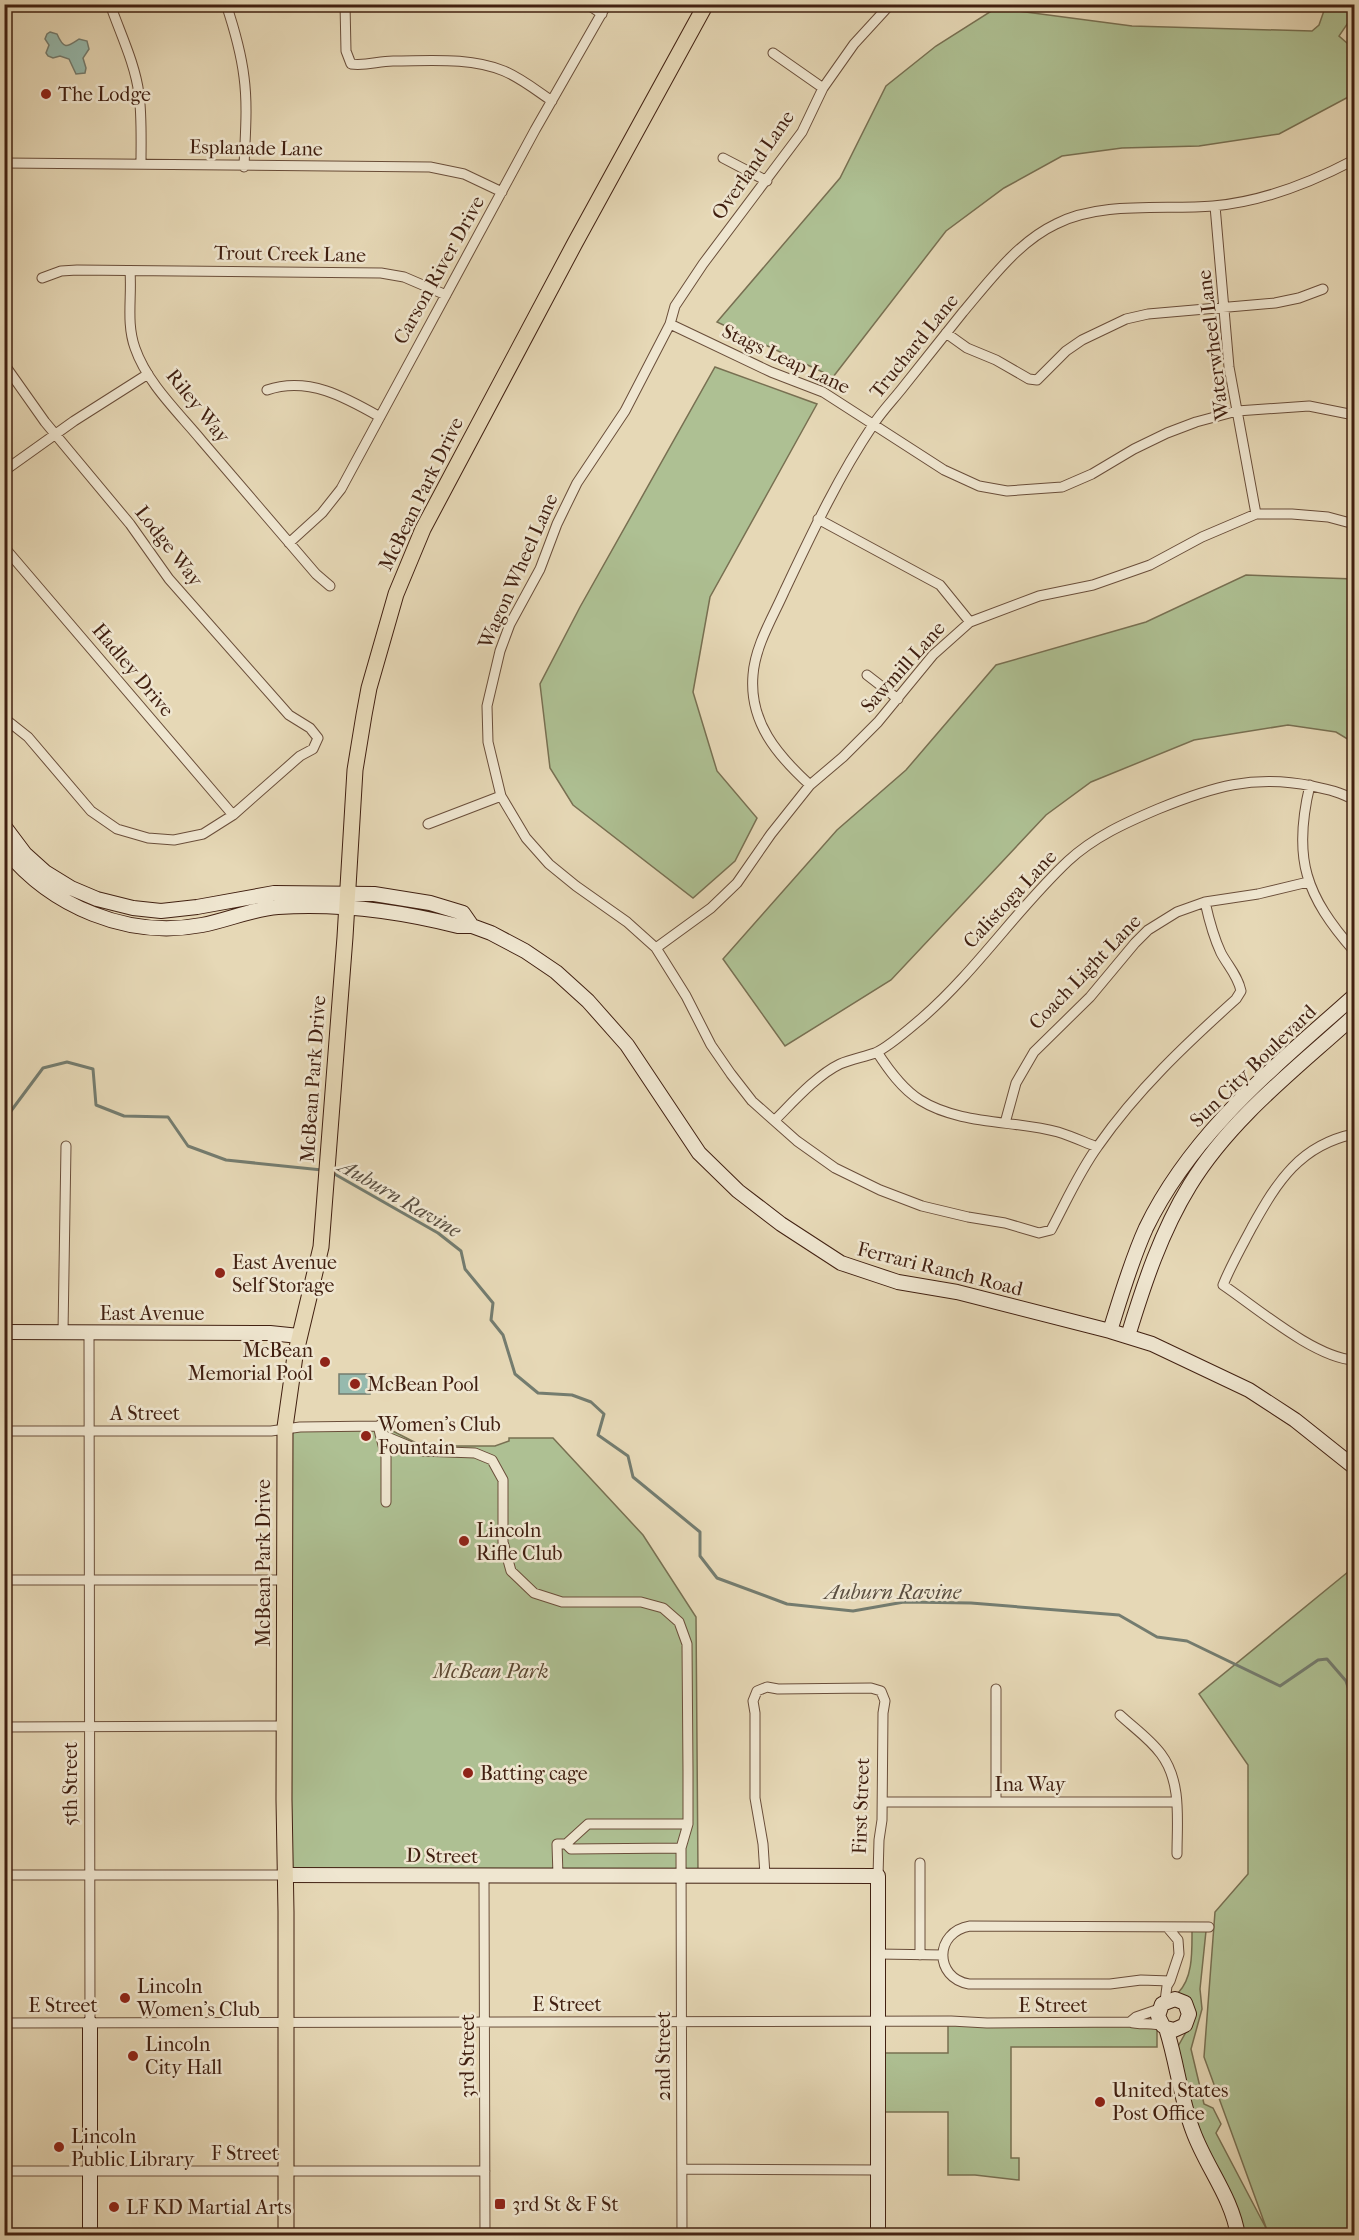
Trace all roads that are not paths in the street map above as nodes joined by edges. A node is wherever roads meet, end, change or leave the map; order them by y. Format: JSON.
{"nodes":[{"id":1,"x":110,"y":4,"type":"edge"},
{"id":2,"x":226,"y":4,"type":"edge"},
{"id":3,"x":345,"y":4,"type":"edge"},
{"id":4,"x":587,"y":4,"type":"edge"},
{"id":5,"x":607,"y":4,"type":"edge"},
{"id":6,"x":706,"y":4,"type":"edge"},
{"id":7,"x":888,"y":6,"type":"edge"},
{"id":8,"x":602,"y":14,"type":"junction"},
{"id":9,"x":773,"y":53,"type":"dead end"},
{"id":10,"x":823,"y":88,"type":"junction"},
{"id":11,"x":552,"y":101,"type":"junction"},
{"id":12,"x":723,"y":159,"type":"dead end"},
{"id":13,"x":1354,"y":159,"type":"edge"},
{"id":14,"x":4,"y":163,"type":"edge"},
{"id":15,"x":141,"y":164,"type":"junction"},
{"id":16,"x":244,"y":167,"type":"junction"},
{"id":17,"x":767,"y":181,"type":"junction"},
{"id":18,"x":502,"y":192,"type":"junction"},
{"id":19,"x":1215,"y":206,"type":"junction"},
{"id":20,"x":130,"y":271,"type":"junction"},
{"id":21,"x":42,"y":278,"type":"dead end"},
{"id":22,"x":1323,"y":289,"type":"dead end"},
{"id":23,"x":446,"y":295,"type":"junction"},
{"id":24,"x":1225,"y":307,"type":"junction"},
{"id":25,"x":670,"y":324,"type":"junction"},
{"id":26,"x":946,"y":333,"type":"junction"},
{"id":27,"x":4,"y":364,"type":"edge"},
{"id":28,"x":148,"y":374,"type":"junction"},
{"id":29,"x":267,"y":390,"type":"dead end"},
{"id":30,"x":1237,"y":411,"type":"junction"},
{"id":31,"x":1354,"y":415,"type":"edge"},
{"id":32,"x":380,"y":417,"type":"junction"},
{"id":33,"x":873,"y":424,"type":"junction"},
{"id":34,"x":55,"y":434,"type":"junction"},
{"id":35,"x":4,"y":471,"type":"edge"},
{"id":36,"x":1256,"y":514,"type":"junction"},
{"id":37,"x":819,"y":519,"type":"junction"},
{"id":38,"x":1354,"y":524,"type":"edge"},
{"id":39,"x":289,"y":543,"type":"junction"},
{"id":40,"x":4,"y":547,"type":"edge"},
{"id":41,"x":330,"y":586,"type":"dead end"},
{"id":42,"x":970,"y":622,"type":"junction"},
{"id":43,"x":867,"y":675,"type":"dead end"},
{"id":44,"x":898,"y":699,"type":"junction"},
{"id":45,"x":4,"y":718,"type":"edge"},
{"id":46,"x":810,"y":785,"type":"junction"},
{"id":47,"x":1310,"y":785,"type":"junction"},
{"id":48,"x":501,"y":796,"type":"junction"},
{"id":49,"x":1354,"y":800,"type":"edge"},
{"id":50,"x":233,"y":815,"type":"junction"},
{"id":51,"x":428,"y":824,"type":"dead end"},
{"id":52,"x":4,"y":826,"type":"edge"},
{"id":53,"x":4,"y":848,"type":"edge"},
{"id":54,"x":1308,"y":882,"type":"junction"},
{"id":55,"x":347,"y":901,"type":"junction"},
{"id":56,"x":1205,"y":902,"type":"junction"},
{"id":57,"x":656,"y":948,"type":"junction"},
{"id":58,"x":1354,"y":951,"type":"edge"},
{"id":59,"x":1354,"y":996,"type":"edge"},
{"id":60,"x":1354,"y":1016,"type":"edge"},
{"id":61,"x":877,"y":1052,"type":"junction"},
{"id":62,"x":775,"y":1120,"type":"junction"},
{"id":63,"x":1005,"y":1123,"type":"junction"},
{"id":64,"x":1354,"y":1134,"type":"edge"},
{"id":65,"x":66,"y":1146,"type":"dead end"},
{"id":66,"x":1097,"y":1147,"type":"junction"},
{"id":67,"x":1110,"y":1331,"type":"junction"},
{"id":68,"x":4,"y":1332,"type":"edge"},
{"id":69,"x":63,"y":1332,"type":"junction"},
{"id":70,"x":88,"y":1332,"type":"junction"},
{"id":71,"x":299,"y":1336,"type":"junction"},
{"id":72,"x":1128,"y":1336,"type":"junction"},
{"id":73,"x":1354,"y":1360,"type":"edge"},
{"id":74,"x":390,"y":1420,"type":"dead end"},
{"id":75,"x":285,"y":1429,"type":"junction"},
{"id":76,"x":379,"y":1430,"type":"junction"},
{"id":77,"x":4,"y":1431,"type":"edge"},
{"id":78,"x":89,"y":1431,"type":"junction"},
{"id":79,"x":1354,"y":1467,"type":"edge"},
{"id":80,"x":386,"y":1502,"type":"dead end"},
{"id":81,"x":4,"y":1580,"type":"edge"},
{"id":82,"x":89,"y":1580,"type":"junction"},
{"id":83,"x":284,"y":1580,"type":"junction"},
{"id":84,"x":996,"y":1689,"type":"dead end"},
{"id":85,"x":1120,"y":1715,"type":"dead end"},
{"id":86,"x":284,"y":1726,"type":"junction"},
{"id":87,"x":4,"y":1727,"type":"edge"},
{"id":88,"x":89,"y":1727,"type":"junction"},
{"id":89,"x":883,"y":1802,"type":"junction"},
{"id":90,"x":996,"y":1802,"type":"junction"},
{"id":91,"x":1176,"y":1802,"type":"junction"},
{"id":92,"x":688,"y":1824,"type":"junction"},
{"id":93,"x":566,"y":1844,"type":"junction"},
{"id":94,"x":681,"y":1848,"type":"junction"},
{"id":95,"x":1178,"y":1854,"type":"dead end"},
{"id":96,"x":920,"y":1863,"type":"dead end"},
{"id":97,"x":4,"y":1875,"type":"edge"},
{"id":98,"x":90,"y":1875,"type":"junction"},
{"id":99,"x":284,"y":1875,"type":"junction"},
{"id":100,"x":765,"y":1875,"type":"junction"},
{"id":101,"x":484,"y":1876,"type":"junction"},
{"id":102,"x":558,"y":1876,"type":"junction"},
{"id":103,"x":681,"y":1876,"type":"junction"},
{"id":104,"x":878,"y":1876,"type":"junction"},
{"id":105,"x":1167,"y":1927,"type":"junction"},
{"id":106,"x":1209,"y":1927,"type":"dead end"},
{"id":107,"x":878,"y":1954,"type":"junction"},
{"id":108,"x":920,"y":1954,"type":"junction"},
{"id":109,"x":943,"y":1955,"type":"junction"},
{"id":110,"x":1170,"y":1981,"type":"junction"},
{"id":111,"x":1167,"y":2003,"type":"junction"},
{"id":112,"x":681,"y":2022,"type":"junction"},
{"id":113,"x":1130,"y":2022,"type":"junction"},
{"id":114,"x":4,"y":2023,"type":"edge"},
{"id":115,"x":90,"y":2023,"type":"junction"},
{"id":116,"x":286,"y":2023,"type":"junction"},
{"id":117,"x":485,"y":2023,"type":"junction"},
{"id":118,"x":878,"y":2023,"type":"junction"},
{"id":119,"x":1165,"y":2027,"type":"junction"},
{"id":120,"x":1182,"y":2028,"type":"junction"},
{"id":121,"x":1177,"y":2061,"type":"junction"},
{"id":122,"x":682,"y":2169,"type":"junction"},
{"id":123,"x":90,"y":2170,"type":"junction"},
{"id":124,"x":286,"y":2170,"type":"junction"},
{"id":125,"x":485,"y":2170,"type":"junction"},
{"id":126,"x":878,"y":2170,"type":"junction"},
{"id":127,"x":4,"y":2171,"type":"edge"},
{"id":128,"x":90,"y":2235,"type":"edge"},
{"id":129,"x":286,"y":2235,"type":"edge"},
{"id":130,"x":485,"y":2235,"type":"edge"},
{"id":131,"x":682,"y":2235,"type":"edge"},
{"id":132,"x":878,"y":2235,"type":"edge"},
{"id":133,"x":1238,"y":2235,"type":"edge"}],
"edges":[{"from":1,"to":15,"type":"street"},
{"from":2,"to":16,"type":"street"},
{"from":3,"to":11,"type":"street"},
{"from":4,"to":8,"type":"street"},
{"from":5,"to":8,"type":"street","name":"Carson River Drive"},
{"from":6,"to":55,"type":"main road","name":"McBean Park Drive"},
{"from":7,"to":10,"type":"street","name":"Overland Lane"},
{"from":8,"to":11,"type":"street","name":"Carson River Drive"},
{"from":9,"to":10,"type":"street"},
{"from":10,"to":17,"type":"street","name":"Overland Lane"},
{"from":11,"to":18,"type":"street","name":"Carson River Drive"},
{"from":12,"to":17,"type":"street"},
{"from":13,"to":19,"type":"street","name":"Truchard Lane"},
{"from":14,"to":15,"type":"street","name":"Esplanade Lane"},
{"from":15,"to":16,"type":"street","name":"Esplanade Lane"},
{"from":16,"to":18,"type":"street","name":"Esplanade Lane"},
{"from":17,"to":25,"type":"street","name":"Overland Lane"},
{"from":18,"to":23,"type":"street","name":"Carson River Drive"},
{"from":19,"to":24,"type":"street","name":"Waterwheel Lane"},
{"from":19,"to":26,"type":"street","name":"Truchard Lane"},
{"from":20,"to":21,"type":"street","name":"Trout Creek Lane"},
{"from":20,"to":23,"type":"street","name":"Trout Creek Lane"},
{"from":20,"to":28,"type":"street","name":"Riley Way"},
{"from":22,"to":24,"type":"street"},
{"from":23,"to":32,"type":"street","name":"Carson River Drive"},
{"from":24,"to":26,"type":"street"},
{"from":24,"to":30,"type":"street","name":"Waterwheel Lane"},
{"from":25,"to":33,"type":"street","name":"Stags Leap Lane"},
{"from":25,"to":48,"type":"street","name":"Wagon Wheel Lane"},
{"from":26,"to":33,"type":"street","name":"Truchard Lane"},
{"from":27,"to":34,"type":"street","name":"Lodge Way"},
{"from":28,"to":34,"type":"street"},
{"from":28,"to":39,"type":"street","name":"Riley Way"},
{"from":29,"to":32,"type":"street"},
{"from":30,"to":31,"type":"street","name":"Stags Leap Lane"},
{"from":30,"to":33,"type":"street","name":"Stags Leap Lane"},
{"from":30,"to":36,"type":"street","name":"Waterwheel Lane"},
{"from":32,"to":39,"type":"street","name":"Carson River Drive"},
{"from":33,"to":37,"type":"street","name":"Truchard Lane"},
{"from":34,"to":35,"type":"street"},
{"from":34,"to":50,"type":"street","name":"Lodge Way"},
{"from":36,"to":38,"type":"street","name":"Sawmill Lane"},
{"from":36,"to":42,"type":"street","name":"Sawmill Lane"},
{"from":37,"to":42,"type":"street"},
{"from":37,"to":46,"type":"street","name":"Truchard Lane"},
{"from":39,"to":41,"type":"street","name":"Riley Way"},
{"from":40,"to":50,"type":"street","name":"Hadley Drive"},
{"from":42,"to":44,"type":"street","name":"Sawmill Lane"},
{"from":43,"to":44,"type":"street"},
{"from":44,"to":46,"type":"street","name":"Sawmill Lane"},
{"from":45,"to":50,"type":"street"},
{"from":46,"to":57,"type":"street","name":"Sawmill Lane"},
{"from":47,"to":49,"type":"street","name":"Calistoga Lane"},
{"from":47,"to":54,"type":"street"},
{"from":47,"to":61,"type":"street","name":"Calistoga Lane"},
{"from":48,"to":51,"type":"street"},
{"from":48,"to":57,"type":"street","name":"Wagon Wheel Lane"},
{"from":52,"to":55,"type":"street","name":"Ferrari Ranch Road"},
{"from":53,"to":55,"type":"street","name":"Ferrari Ranch Road"},
{"from":54,"to":56,"type":"street","name":"Coach Light Lane"},
{"from":54,"to":58,"type":"street"},
{"from":55,"to":67,"type":"street","name":"Ferrari Ranch Road"},
{"from":55,"to":71,"type":"main road","name":"McBean Park Drive"},
{"from":56,"to":63,"type":"street","name":"Coach Light Lane"},
{"from":56,"to":66,"type":"street","name":"Wagon Wheel Lane"},
{"from":57,"to":62,"type":"street","name":"Wagon Wheel Lane"},
{"from":59,"to":67,"type":"street","name":"Sun City Boulevard"},
{"from":60,"to":72,"type":"street","name":"Sun City Boulevard"},
{"from":61,"to":62,"type":"street","name":"Calistoga Lane"},
{"from":61,"to":63,"type":"street"},
{"from":62,"to":66,"type":"street","name":"Wagon Wheel Lane"},
{"from":63,"to":66,"type":"street"},
{"from":64,"to":73,"type":"street"},
{"from":65,"to":69,"type":"street"},
{"from":67,"to":72,"type":"street","name":"Ferrari Ranch Road"},
{"from":68,"to":69,"type":"street","name":"East Avenue"},
{"from":69,"to":70,"type":"street","name":"East Avenue"},
{"from":70,"to":71,"type":"street","name":"East Avenue"},
{"from":70,"to":78,"type":"street","name":"5th Street"},
{"from":71,"to":75,"type":"main road","name":"McBean Park Drive"},
{"from":72,"to":79,"type":"street","name":"Ferrari Ranch Road"},
{"from":74,"to":76,"type":"street"},
{"from":75,"to":76,"type":"street","name":"A Street"},
{"from":75,"to":78,"type":"street","name":"A Street"},
{"from":75,"to":83,"type":"main road","name":"McBean Park Drive"},
{"from":76,"to":80,"type":"street"},
{"from":76,"to":92,"type":"street","name":"2nd Street"},
{"from":77,"to":78,"type":"street","name":"A Street"},
{"from":78,"to":82,"type":"street","name":"5th Street"},
{"from":81,"to":82,"type":"street"},
{"from":82,"to":83,"type":"street"},
{"from":82,"to":88,"type":"street","name":"5th Street"},
{"from":83,"to":86,"type":"main road","name":"McBean Park Drive"},
{"from":84,"to":90,"type":"street"},
{"from":85,"to":91,"type":"street"},
{"from":86,"to":88,"type":"street"},
{"from":86,"to":99,"type":"main road","name":"McBean Park Drive"},
{"from":87,"to":88,"type":"street"},
{"from":88,"to":98,"type":"street","name":"5th Street"},
{"from":89,"to":90,"type":"street","name":"Ina Way"},
{"from":89,"to":100,"type":"street","name":"First Street"},
{"from":89,"to":104,"type":"street","name":"First Street"},
{"from":90,"to":91,"type":"street","name":"Ina Way"},
{"from":91,"to":95,"type":"street"},
{"from":92,"to":93,"type":"street"},
{"from":92,"to":94,"type":"street","name":"2nd Street"},
{"from":93,"to":94,"type":"street"},
{"from":93,"to":102,"type":"street"},
{"from":94,"to":103,"type":"street","name":"2nd Street"},
{"from":96,"to":108,"type":"street"},
{"from":97,"to":98,"type":"street","name":"D Street"},
{"from":98,"to":99,"type":"street","name":"D Street"},
{"from":98,"to":115,"type":"street","name":"5th Street"},
{"from":99,"to":101,"type":"street","name":"D Street"},
{"from":99,"to":116,"type":"main road","name":"McBean Park Drive"},
{"from":100,"to":103,"type":"street","name":"D Street"},
{"from":100,"to":104,"type":"street","name":"D Street"},
{"from":101,"to":102,"type":"street","name":"D Street"},
{"from":101,"to":117,"type":"street","name":"3rd Street"},
{"from":102,"to":103,"type":"street","name":"D Street"},
{"from":103,"to":112,"type":"street","name":"2nd Street"},
{"from":104,"to":107,"type":"street","name":"First Street"},
{"from":105,"to":106,"type":"street"},
{"from":105,"to":109,"type":"street"},
{"from":105,"to":110,"type":"street"},
{"from":107,"to":108,"type":"street"},
{"from":107,"to":118,"type":"street","name":"First Street"},
{"from":108,"to":109,"type":"street"},
{"from":109,"to":110,"type":"street"},
{"from":110,"to":111,"type":"street"},
{"from":111,"to":113,"type":"street","name":"E Street"},
{"from":111,"to":119,"type":"street"},
{"from":111,"to":120,"type":"street"},
{"from":112,"to":117,"type":"street","name":"E Street"},
{"from":112,"to":118,"type":"street","name":"E Street"},
{"from":112,"to":122,"type":"street","name":"2nd Street"},
{"from":113,"to":118,"type":"street","name":"E Street"},
{"from":113,"to":119,"type":"street","name":"E Street"},
{"from":114,"to":115,"type":"street","name":"E Street"},
{"from":115,"to":116,"type":"street","name":"E Street"},
{"from":115,"to":123,"type":"street","name":"5th Street"},
{"from":116,"to":117,"type":"street","name":"E Street"},
{"from":116,"to":124,"type":"main road","name":"McBean Park Drive"},
{"from":117,"to":125,"type":"street","name":"3rd Street"},
{"from":118,"to":126,"type":"street","name":"First Street"},
{"from":119,"to":120,"type":"street"},
{"from":119,"to":121,"type":"street"},
{"from":120,"to":121,"type":"street"},
{"from":121,"to":133,"type":"street"},
{"from":122,"to":126,"type":"street"},
{"from":122,"to":131,"type":"street","name":"2nd Street"},
{"from":123,"to":124,"type":"street","name":"F Street"},
{"from":123,"to":127,"type":"street","name":"F Street"},
{"from":123,"to":128,"type":"street","name":"5th Street"},
{"from":124,"to":125,"type":"street","name":"F Street"},
{"from":124,"to":129,"type":"main road","name":"McBean Park Drive"},
{"from":125,"to":130,"type":"street","name":"3rd Street"},
{"from":126,"to":132,"type":"street","name":"First Street"}]}
